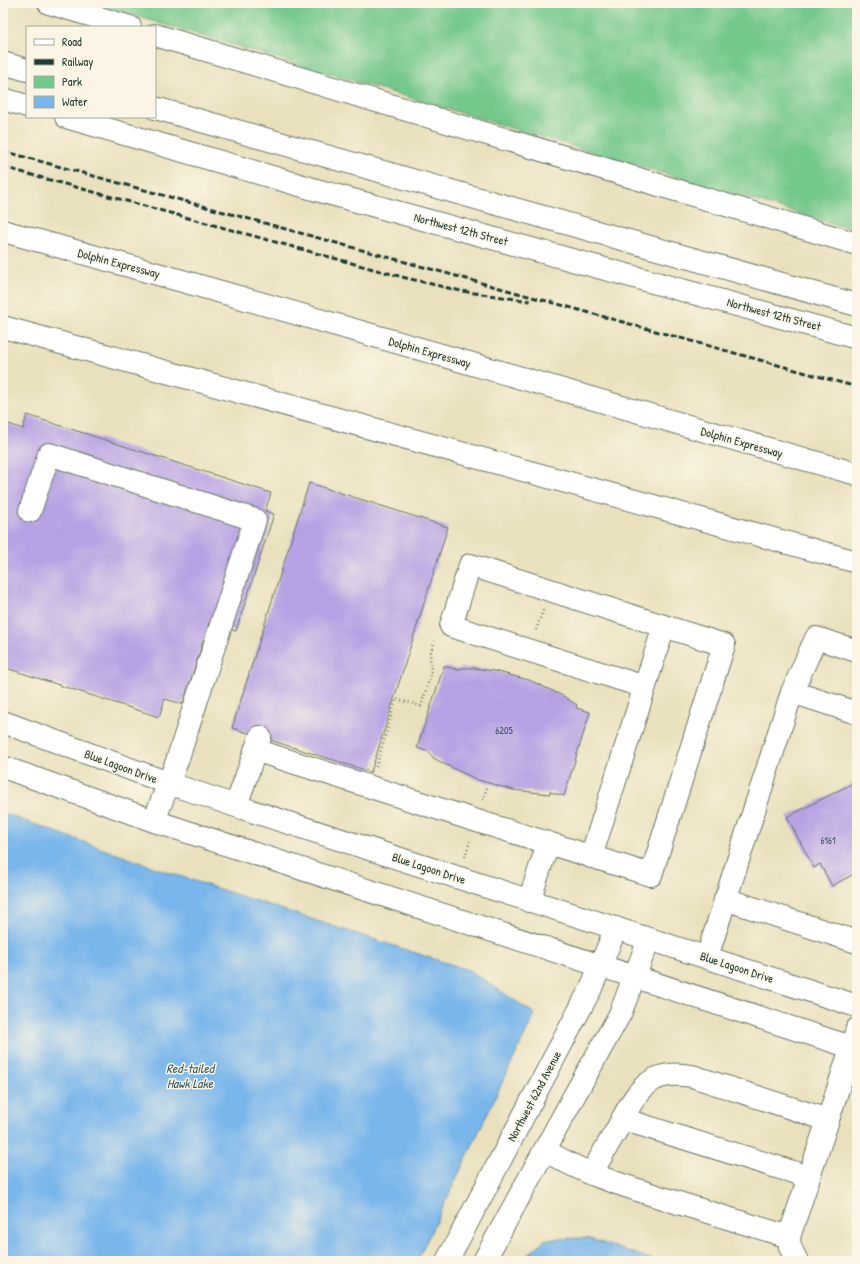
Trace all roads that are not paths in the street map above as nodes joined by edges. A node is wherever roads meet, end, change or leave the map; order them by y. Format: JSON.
{"nodes":[{"id":1,"x":49,"y":3,"type":"edge"},
{"id":2,"x":127,"y":26,"type":"edge"},
{"id":3,"x":156,"y":35,"type":"edge"},
{"id":4,"x":3,"y":63,"type":"edge"},
{"id":5,"x":26,"y":70,"type":"edge"},
{"id":6,"x":3,"y":99,"type":"edge"},
{"id":7,"x":26,"y":106,"type":"edge"},
{"id":8,"x":156,"y":108,"type":"edge"},
{"id":9,"x":69,"y":118,"type":"edge"},
{"id":10,"x":3,"y":231,"type":"edge"},
{"id":11,"x":857,"y":244,"type":"edge"},
{"id":12,"x":857,"y":305,"type":"edge"},
{"id":13,"x":3,"y":327,"type":"edge"},
{"id":14,"x":857,"y":338,"type":"edge"},
{"id":15,"x":857,"y":474,"type":"edge"},
{"id":16,"x":30,"y":511,"type":"dead end"},
{"id":17,"x":857,"y":562,"type":"edge"},
{"id":18,"x":664,"y":626,"type":"junction"},
{"id":19,"x":857,"y":651,"type":"edge"},
{"id":20,"x":645,"y":687,"type":"junction"},
{"id":21,"x":792,"y":692,"type":"junction"},
{"id":22,"x":857,"y":713,"type":"edge"},
{"id":23,"x":3,"y":722,"type":"edge"},
{"id":24,"x":3,"y":767,"type":"edge"},
{"id":25,"x":168,"y":783,"type":"junction"},
{"id":26,"x":236,"y":806,"type":"junction"},
{"id":27,"x":154,"y":821,"type":"junction"},
{"id":28,"x":548,"y":844,"type":"junction"},
{"id":29,"x":591,"y":856,"type":"junction"},
{"id":30,"x":725,"y":899,"type":"junction"},
{"id":31,"x":529,"y":901,"type":"junction"},
{"id":32,"x":616,"y":928,"type":"junction"},
{"id":33,"x":649,"y":939,"type":"junction"},
{"id":34,"x":857,"y":942,"type":"edge"},
{"id":35,"x":707,"y":957,"type":"junction"},
{"id":36,"x":600,"y":966,"type":"junction"},
{"id":37,"x":635,"y":978,"type":"junction"},
{"id":38,"x":857,"y":1006,"type":"edge"},
{"id":39,"x":855,"y":1042,"type":"edge"},
{"id":40,"x":622,"y":1119,"type":"junction"},
{"id":41,"x":828,"y":1120,"type":"junction"},
{"id":42,"x":545,"y":1150,"type":"junction"},
{"id":43,"x":591,"y":1174,"type":"junction"},
{"id":44,"x":809,"y":1177,"type":"junction"},
{"id":45,"x":789,"y":1238,"type":"junction"},
{"id":46,"x":447,"y":1261,"type":"edge"},
{"id":47,"x":484,"y":1261,"type":"edge"},
{"id":48,"x":797,"y":1261,"type":"edge"}],
"edges":[{"from":1,"to":2,"type":"main road"},
{"from":3,"to":11,"type":"main road"},
{"from":4,"to":5,"type":"main road"},
{"from":6,"to":7,"type":"main road"},
{"from":8,"to":12,"type":"main road"},
{"from":9,"to":14,"type":"main road","name":"Northwest 12th Street"},
{"from":10,"to":15,"type":"main road","name":"Dolphin Expressway"},
{"from":13,"to":17,"type":"main road"},
{"from":16,"to":25,"type":"main road"},
{"from":18,"to":20,"type":"main road"},
{"from":18,"to":20,"type":"main road"},
{"from":18,"to":29,"type":"main road"},
{"from":19,"to":21,"type":"main road"},
{"from":20,"to":29,"type":"main road"},
{"from":21,"to":22,"type":"main road"},
{"from":21,"to":30,"type":"main road"},
{"from":23,"to":25,"type":"main road","name":"Blue Lagoon Drive"},
{"from":24,"to":27,"type":"main road"},
{"from":25,"to":26,"type":"main road","name":"Blue Lagoon Drive"},
{"from":25,"to":27,"type":"main road"},
{"from":26,"to":28,"type":"main road"},
{"from":26,"to":31,"type":"main road","name":"Blue Lagoon Drive"},
{"from":27,"to":36,"type":"main road"},
{"from":28,"to":29,"type":"main road"},
{"from":28,"to":31,"type":"main road"},
{"from":30,"to":34,"type":"main road"},
{"from":30,"to":35,"type":"main road"},
{"from":31,"to":32,"type":"main road","name":"Blue Lagoon Drive"},
{"from":32,"to":33,"type":"main road","name":"Blue Lagoon Drive"},
{"from":32,"to":36,"type":"main road","name":"Northwest 62nd Avenue"},
{"from":33,"to":35,"type":"main road","name":"Blue Lagoon Drive"},
{"from":33,"to":37,"type":"main road"},
{"from":35,"to":38,"type":"main road","name":"Blue Lagoon Drive"},
{"from":36,"to":37,"type":"main road"},
{"from":36,"to":46,"type":"main road","name":"Northwest 62nd Avenue"},
{"from":37,"to":39,"type":"main road"},
{"from":37,"to":42,"type":"main road"},
{"from":39,"to":41,"type":"main road"},
{"from":40,"to":41,"type":"main road"},
{"from":40,"to":43,"type":"main road"},
{"from":40,"to":44,"type":"main road"},
{"from":41,"to":44,"type":"main road"},
{"from":42,"to":43,"type":"main road"},
{"from":42,"to":47,"type":"main road"},
{"from":43,"to":45,"type":"main road"},
{"from":44,"to":45,"type":"main road"},
{"from":45,"to":48,"type":"main road"}]}
